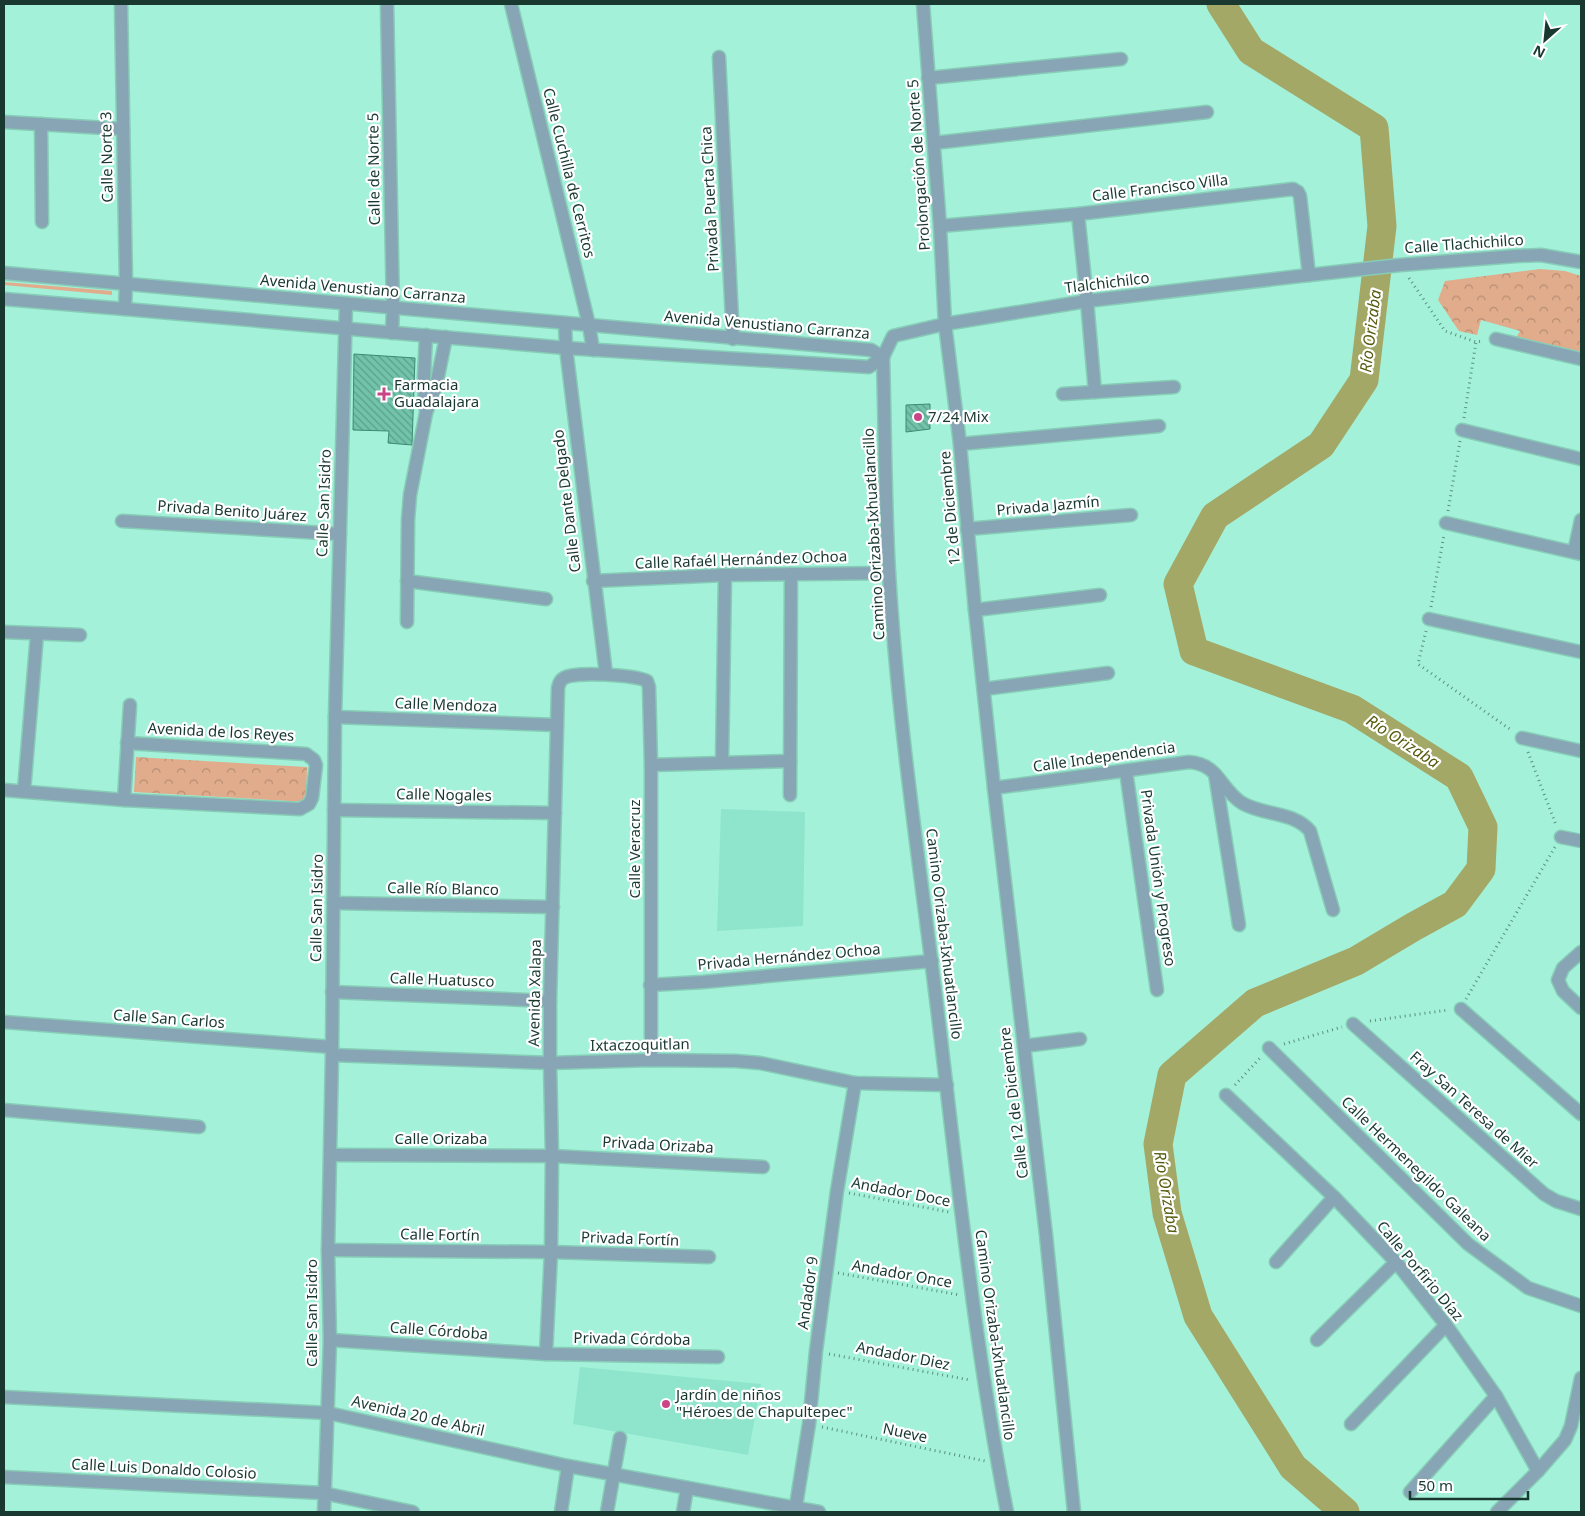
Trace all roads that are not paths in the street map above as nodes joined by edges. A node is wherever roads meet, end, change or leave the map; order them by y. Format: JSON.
{"nodes":[{"id":1,"x":121,"y":4,"type":"edge"},
{"id":2,"x":387,"y":4,"type":"edge"},
{"id":3,"x":511,"y":4,"type":"edge"},
{"id":4,"x":923,"y":4,"type":"edge"},
{"id":5,"x":718,"y":57,"type":"dead end"},
{"id":6,"x":1121,"y":59,"type":"dead end"},
{"id":7,"x":928,"y":78,"type":"junction"},
{"id":8,"x":1207,"y":112,"type":"dead end"},
{"id":9,"x":4,"y":122,"type":"edge"},
{"id":10,"x":41,"y":124,"type":"junction"},
{"id":11,"x":123,"y":129,"type":"junction"},
{"id":12,"x":934,"y":143,"type":"junction"},
{"id":13,"x":1078,"y":214,"type":"junction"},
{"id":14,"x":42,"y":222,"type":"dead end"},
{"id":15,"x":940,"y":226,"type":"junction"},
{"id":16,"x":1581,"y":262,"type":"edge"},
{"id":17,"x":1349,"y":271,"type":"joint"},
{"id":18,"x":4,"y":273,"type":"edge"},
{"id":19,"x":1309,"y":275,"type":"junction"},
{"id":20,"x":126,"y":283,"type":"junction"},
{"id":21,"x":4,"y":299,"type":"edge"},
{"id":22,"x":1087,"y":301,"type":"junction"},
{"id":23,"x":346,"y":304,"type":"junction"},
{"id":24,"x":393,"y":308,"type":"junction"},
{"id":25,"x":125,"y":309,"type":"junction"},
{"id":26,"x":565,"y":324,"type":"junction"},
{"id":27,"x":945,"y":324,"type":"junction"},
{"id":28,"x":589,"y":325,"type":"junction"},
{"id":29,"x":345,"y":329,"type":"junction"},
{"id":30,"x":392,"y":333,"type":"junction"},
{"id":31,"x":426,"y":335,"type":"junction"},
{"id":32,"x":446,"y":337,"type":"junction"},
{"id":33,"x":733,"y":339,"type":"junction"},
{"id":34,"x":1496,"y":339,"type":"road end"},
{"id":35,"x":566,"y":348,"type":"junction"},
{"id":36,"x":593,"y":350,"type":"junction"},
{"id":37,"x":883,"y":357,"type":"junction"},
{"id":38,"x":1581,"y":359,"type":"edge"},
{"id":39,"x":1174,"y":387,"type":"dead end"},
{"id":40,"x":1095,"y":392,"type":"junction"},
{"id":41,"x":1062,"y":394,"type":"dead end"},
{"id":42,"x":426,"y":413,"type":"junction"},
{"id":43,"x":1160,"y":426,"type":"dead end"},
{"id":44,"x":1462,"y":430,"type":"road end"},
{"id":45,"x":960,"y":444,"type":"junction"},
{"id":46,"x":1581,"y":459,"type":"edge"},
{"id":47,"x":1131,"y":515,"type":"dead end"},
{"id":48,"x":1581,"y":520,"type":"edge"},
{"id":49,"x":122,"y":521,"type":"dead end"},
{"id":50,"x":1446,"y":523,"type":"road end"},
{"id":51,"x":967,"y":528,"type":"junction"},
{"id":52,"x":340,"y":534,"type":"junction"},
{"id":53,"x":1578,"y":553,"type":"edge"},
{"id":54,"x":889,"y":573,"type":"junction"},
{"id":55,"x":791,"y":574,"type":"junction"},
{"id":56,"x":726,"y":575,"type":"junction"},
{"id":57,"x":408,"y":581,"type":"junction"},
{"id":58,"x":593,"y":581,"type":"junction"},
{"id":59,"x":1100,"y":595,"type":"dead end"},
{"id":60,"x":546,"y":599,"type":"dead end"},
{"id":61,"x":975,"y":610,"type":"junction"},
{"id":62,"x":1429,"y":619,"type":"road end"},
{"id":63,"x":407,"y":622,"type":"dead end"},
{"id":64,"x":4,"y":632,"type":"edge"},
{"id":65,"x":37,"y":634,"type":"junction"},
{"id":66,"x":80,"y":635,"type":"dead end"},
{"id":67,"x":1581,"y":652,"type":"edge"},
{"id":68,"x":1108,"y":673,"type":"dead end"},
{"id":69,"x":606,"y":674,"type":"junction"},
{"id":70,"x":984,"y":689,"type":"junction"},
{"id":71,"x":130,"y":704,"type":"dead end"},
{"id":72,"x":335,"y":717,"type":"junction"},
{"id":73,"x":557,"y":725,"type":"junction"},
{"id":74,"x":1522,"y":738,"type":"road end"},
{"id":75,"x":128,"y":743,"type":"junction"},
{"id":76,"x":1581,"y":750,"type":"edge"},
{"id":77,"x":790,"y":761,"type":"junction"},
{"id":78,"x":722,"y":762,"type":"junction"},
{"id":79,"x":652,"y":765,"type":"junction"},
{"id":80,"x":1126,"y":771,"type":"junction"},
{"id":81,"x":1215,"y":774,"type":"junction"},
{"id":82,"x":994,"y":788,"type":"junction"},
{"id":83,"x":4,"y":790,"type":"edge"},
{"id":84,"x":24,"y":791,"type":"junction"},
{"id":85,"x":790,"y":795,"type":"dead end"},
{"id":86,"x":124,"y":800,"type":"junction"},
{"id":87,"x":334,"y":810,"type":"junction"},
{"id":88,"x":554,"y":813,"type":"junction"},
{"id":89,"x":1561,"y":837,"type":"road end"},
{"id":90,"x":1581,"y":841,"type":"edge"},
{"id":91,"x":333,"y":903,"type":"junction"},
{"id":92,"x":553,"y":907,"type":"junction"},
{"id":93,"x":1333,"y":910,"type":"dead end"},
{"id":94,"x":1239,"y":925,"type":"dead end"},
{"id":95,"x":1581,"y":952,"type":"edge"},
{"id":96,"x":932,"y":961,"type":"junction"},
{"id":97,"x":650,"y":985,"type":"junction"},
{"id":98,"x":1157,"y":990,"type":"dead end"},
{"id":99,"x":332,"y":992,"type":"junction"},
{"id":100,"x":550,"y":1001,"type":"junction"},
{"id":101,"x":1581,"y":1008,"type":"edge"},
{"id":102,"x":1461,"y":1009,"type":"road end"},
{"id":103,"x":4,"y":1022,"type":"edge"},
{"id":104,"x":1353,"y":1024,"type":"road end"},
{"id":105,"x":1080,"y":1039,"type":"dead end"},
{"id":106,"x":1024,"y":1046,"type":"junction"},
{"id":107,"x":1269,"y":1048,"type":"road end"},
{"id":108,"x":332,"y":1051,"type":"junction"},
{"id":109,"x":651,"y":1060,"type":"junction"},
{"id":110,"x":550,"y":1063,"type":"junction"},
{"id":111,"x":855,"y":1083,"type":"junction"},
{"id":112,"x":947,"y":1085,"type":"junction"},
{"id":113,"x":1226,"y":1095,"type":"road end"},
{"id":114,"x":4,"y":1110,"type":"edge"},
{"id":115,"x":1581,"y":1114,"type":"edge"},
{"id":116,"x":198,"y":1127,"type":"dead end"},
{"id":117,"x":331,"y":1155,"type":"junction"},
{"id":118,"x":552,"y":1156,"type":"junction"},
{"id":119,"x":763,"y":1167,"type":"dead end"},
{"id":120,"x":1334,"y":1197,"type":"junction"},
{"id":121,"x":1581,"y":1209,"type":"edge"},
{"id":122,"x":328,"y":1250,"type":"junction"},
{"id":123,"x":551,"y":1252,"type":"junction"},
{"id":124,"x":709,"y":1258,"type":"dead end"},
{"id":125,"x":1276,"y":1262,"type":"dead end"},
{"id":126,"x":1396,"y":1262,"type":"junction"},
{"id":127,"x":1581,"y":1306,"type":"edge"},
{"id":128,"x":1446,"y":1325,"type":"junction"},
{"id":129,"x":330,"y":1340,"type":"junction"},
{"id":130,"x":1318,"y":1340,"type":"dead end"},
{"id":131,"x":546,"y":1354,"type":"junction"},
{"id":132,"x":718,"y":1357,"type":"dead end"},
{"id":133,"x":1581,"y":1378,"type":"edge"},
{"id":134,"x":1496,"y":1396,"type":"junction"},
{"id":135,"x":4,"y":1398,"type":"edge"},
{"id":136,"x":328,"y":1413,"type":"junction"},
{"id":137,"x":1351,"y":1424,"type":"dead end"},
{"id":138,"x":620,"y":1438,"type":"dead end"},
{"id":139,"x":568,"y":1466,"type":"junction"},
{"id":140,"x":1538,"y":1471,"type":"junction"},
{"id":141,"x":614,"y":1474,"type":"junction"},
{"id":142,"x":4,"y":1477,"type":"edge"},
{"id":143,"x":687,"y":1488,"type":"junction"},
{"id":144,"x":1410,"y":1492,"type":"dead end"},
{"id":145,"x":323,"y":1493,"type":"junction"},
{"id":146,"x":796,"y":1510,"type":"edge"},
{"id":147,"x":324,"y":1512,"type":"edge"},
{"id":148,"x":414,"y":1512,"type":"edge"},
{"id":149,"x":561,"y":1512,"type":"edge"},
{"id":150,"x":607,"y":1512,"type":"edge"},
{"id":151,"x":683,"y":1512,"type":"edge"},
{"id":152,"x":819,"y":1512,"type":"edge"},
{"id":153,"x":1007,"y":1512,"type":"edge"},
{"id":154,"x":1074,"y":1512,"type":"edge"},
{"id":155,"x":1498,"y":1512,"type":"edge"}],
"edges":[{"from":1,"to":11,"type":"street","name":"Calle Norte 3"},
{"from":2,"to":24,"type":"street","name":"Calle de Norte 5"},
{"from":3,"to":28,"type":"street","name":"Calle Cuchilla de Cerritos"},
{"from":4,"to":7,"type":"street","name":"Prolongación de Norte 5"},
{"from":5,"to":33,"type":"street","name":"Privada Puerta Chica"},
{"from":6,"to":7,"type":"street"},
{"from":7,"to":12,"type":"street","name":"Prolongación de Norte 5"},
{"from":8,"to":12,"type":"street"},
{"from":9,"to":10,"type":"street"},
{"from":10,"to":11,"type":"street"},
{"from":10,"to":14,"type":"street"},
{"from":11,"to":20,"type":"street","name":"Calle Norte 3"},
{"from":12,"to":15,"type":"street","name":"Prolongación de Norte 5"},
{"from":13,"to":15,"type":"street","name":"Calle Francisco Villa"},
{"from":13,"to":19,"type":"street","name":"Calle Francisco Villa"},
{"from":13,"to":22,"type":"street"},
{"from":15,"to":27,"type":"street","name":"Prolongación de Norte 5"},
{"from":16,"to":17,"type":"street","name":"Calle Tlachichilco"},
{"from":17,"to":19,"type":"street","name":"Tlalchichilco"},
{"from":18,"to":20,"type":"street","name":"Avenida Venustiano Carranza"},
{"from":19,"to":22,"type":"street","name":"Tlalchichilco"},
{"from":20,"to":23,"type":"street","name":"Avenida Venustiano Carranza"},
{"from":20,"to":25,"type":"street","name":"Calle Norte 3"},
{"from":21,"to":25,"type":"street","name":"Avenida Venustiano Carranza"},
{"from":22,"to":27,"type":"street","name":"Tlalchichilco"},
{"from":22,"to":40,"type":"street"},
{"from":23,"to":24,"type":"street","name":"Avenida Venustiano Carranza"},
{"from":23,"to":29,"type":"street","name":"Calle San Isidro"},
{"from":24,"to":26,"type":"street","name":"Avenida Venustiano Carranza"},
{"from":24,"to":30,"type":"street","name":"Calle de Norte 5"},
{"from":25,"to":29,"type":"street","name":"Avenida Venustiano Carranza"},
{"from":26,"to":28,"type":"street","name":"Avenida Venustiano Carranza"},
{"from":26,"to":35,"type":"street","name":"Calle Dante Delgado"},
{"from":27,"to":37,"type":"street","name":"Tlalchichilco"},
{"from":27,"to":45,"type":"street","name":"12 de Diciembre"},
{"from":28,"to":33,"type":"street","name":"Avenida Venustiano Carranza"},
{"from":28,"to":36,"type":"street","name":"Calle Cuchilla de Cerritos"},
{"from":29,"to":30,"type":"street","name":"Avenida Venustiano Carranza"},
{"from":29,"to":52,"type":"street","name":"Calle San Isidro"},
{"from":30,"to":31,"type":"street","name":"Avenida Venustiano Carranza"},
{"from":31,"to":32,"type":"street","name":"Avenida Venustiano Carranza"},
{"from":31,"to":42,"type":"street"},
{"from":32,"to":35,"type":"street","name":"Avenida Venustiano Carranza"},
{"from":32,"to":42,"type":"street"},
{"from":33,"to":37,"type":"street","name":"Avenida Venustiano Carranza"},
{"from":34,"to":38,"type":"street"},
{"from":35,"to":36,"type":"street","name":"Avenida Venustiano Carranza"},
{"from":35,"to":58,"type":"street","name":"Calle Dante Delgado"},
{"from":36,"to":37,"type":"street","name":"Avenida Venustiano Carranza"},
{"from":37,"to":54,"type":"street","name":"Camino Orizaba-Ixhuatlancillo"},
{"from":39,"to":40,"type":"street"},
{"from":40,"to":41,"type":"street"},
{"from":42,"to":57,"type":"street"},
{"from":43,"to":45,"type":"street"},
{"from":44,"to":46,"type":"street"},
{"from":45,"to":51,"type":"street","name":"12 de Diciembre"},
{"from":47,"to":51,"type":"street","name":"Privada Jazmín"},
{"from":48,"to":53,"type":"street"},
{"from":49,"to":52,"type":"street","name":"Privada Benito Juárez"},
{"from":50,"to":53,"type":"street"},
{"from":51,"to":61,"type":"street","name":"12 de Diciembre"},
{"from":52,"to":72,"type":"street","name":"Calle San Isidro"},
{"from":54,"to":55,"type":"street","name":"Calle Rafaél Hernández Ochoa"},
{"from":54,"to":96,"type":"street","name":"Camino Orizaba-Ixhuatlancillo"},
{"from":55,"to":56,"type":"street","name":"Calle Rafaél Hernández Ochoa"},
{"from":55,"to":77,"type":"street"},
{"from":56,"to":58,"type":"street","name":"Calle Rafaél Hernández Ochoa"},
{"from":56,"to":78,"type":"street"},
{"from":57,"to":60,"type":"street"},
{"from":57,"to":63,"type":"street"},
{"from":58,"to":69,"type":"street","name":"Calle Dante Delgado"},
{"from":59,"to":61,"type":"street"},
{"from":61,"to":70,"type":"street","name":"12 de Diciembre"},
{"from":62,"to":67,"type":"street"},
{"from":64,"to":65,"type":"street"},
{"from":65,"to":66,"type":"street"},
{"from":65,"to":84,"type":"street"},
{"from":68,"to":70,"type":"street"},
{"from":69,"to":73,"type":"street","name":"Avenida Xalapa"},
{"from":69,"to":79,"type":"street","name":"Calle Veracruz"},
{"from":70,"to":82,"type":"street","name":"Calle 12 de Diciembre"},
{"from":71,"to":75,"type":"street"},
{"from":72,"to":73,"type":"street","name":"Calle Mendoza"},
{"from":72,"to":87,"type":"street","name":"Calle San Isidro"},
{"from":73,"to":88,"type":"street","name":"Avenida Xalapa"},
{"from":74,"to":76,"type":"street"},
{"from":75,"to":86,"type":"street","name":"Avenida de los Reyes"},
{"from":75,"to":86,"type":"street","name":"Avenida de los Reyes"},
{"from":77,"to":78,"type":"street"},
{"from":77,"to":85,"type":"street"},
{"from":78,"to":79,"type":"street"},
{"from":79,"to":97,"type":"street","name":"Calle Veracruz"},
{"from":80,"to":81,"type":"street","name":"Calle Independencia"},
{"from":80,"to":82,"type":"street","name":"Calle Independencia"},
{"from":80,"to":98,"type":"street","name":"Privada Unión y Progreso"},
{"from":81,"to":93,"type":"street"},
{"from":81,"to":94,"type":"street"},
{"from":82,"to":106,"type":"street","name":"Calle 12 de Diciembre"},
{"from":83,"to":84,"type":"street","name":"Avenida de los Reyes"},
{"from":84,"to":86,"type":"street","name":"Avenida de los Reyes"},
{"from":87,"to":88,"type":"street","name":"Calle Nogales"},
{"from":87,"to":91,"type":"street","name":"Calle San Isidro"},
{"from":88,"to":92,"type":"street","name":"Avenida Xalapa"},
{"from":89,"to":90,"type":"street"},
{"from":91,"to":92,"type":"street","name":"Calle Río Blanco"},
{"from":91,"to":99,"type":"street","name":"Calle San Isidro"},
{"from":92,"to":100,"type":"street","name":"Avenida Xalapa"},
{"from":95,"to":101,"type":"street"},
{"from":96,"to":97,"type":"street","name":"Privada Hernández Ochoa"},
{"from":96,"to":112,"type":"street","name":"Camino Orizaba-Ixhuatlancillo"},
{"from":97,"to":109,"type":"street","name":"Calle Veracruz"},
{"from":99,"to":100,"type":"street","name":"Calle Huatusco"},
{"from":99,"to":108,"type":"street","name":"Calle San Isidro"},
{"from":100,"to":110,"type":"street","name":"Avenida Xalapa"},
{"from":102,"to":115,"type":"street"},
{"from":103,"to":108,"type":"street","name":"Calle San Carlos"},
{"from":104,"to":121,"type":"street","name":"Fray San Teresa de Mier"},
{"from":105,"to":106,"type":"street"},
{"from":106,"to":154,"type":"street","name":"Calle 12 de Diciembre"},
{"from":107,"to":127,"type":"street","name":"Calle Hermenegildo Galeana"},
{"from":108,"to":110,"type":"street","name":"Ixtaczoquitlan"},
{"from":108,"to":117,"type":"street","name":"Calle San Isidro"},
{"from":109,"to":110,"type":"street","name":"Ixtaczoquitlan"},
{"from":109,"to":111,"type":"street","name":"Ixtaczoquitlan"},
{"from":110,"to":118,"type":"street","name":"Avenida Xalapa"},
{"from":111,"to":112,"type":"street","name":"Ixtaczoquitlan"},
{"from":111,"to":146,"type":"street","name":"Andador 9"},
{"from":112,"to":153,"type":"street","name":"Camino Orizaba-Ixhuatlancillo"},
{"from":113,"to":120,"type":"street","name":"Calle Porfirio Díaz"},
{"from":114,"to":116,"type":"street"},
{"from":117,"to":118,"type":"street","name":"Calle Orizaba"},
{"from":117,"to":122,"type":"street","name":"Calle San Isidro"},
{"from":118,"to":119,"type":"street","name":"Privada Orizaba"},
{"from":118,"to":123,"type":"street","name":"Avenida Xalapa"},
{"from":120,"to":125,"type":"street"},
{"from":120,"to":126,"type":"street","name":"Calle Porfirio Díaz"},
{"from":122,"to":123,"type":"street","name":"Calle Fortín"},
{"from":122,"to":129,"type":"street","name":"Calle San Isidro"},
{"from":123,"to":124,"type":"street","name":"Privada Fortín"},
{"from":123,"to":131,"type":"street","name":"Avenida Xalapa"},
{"from":126,"to":128,"type":"street","name":"Calle Porfirio Díaz"},
{"from":126,"to":130,"type":"street"},
{"from":128,"to":134,"type":"street","name":"Calle Porfirio Díaz"},
{"from":128,"to":137,"type":"street"},
{"from":129,"to":131,"type":"street","name":"Calle Córdoba"},
{"from":129,"to":136,"type":"street","name":"Calle San Isidro"},
{"from":131,"to":132,"type":"street","name":"Privada Córdoba"},
{"from":133,"to":140,"type":"street"},
{"from":134,"to":140,"type":"street","name":"Calle Porfirio Díaz"},
{"from":134,"to":144,"type":"street"},
{"from":135,"to":136,"type":"street","name":"Avenida 20 de Abril"},
{"from":136,"to":139,"type":"street","name":"Avenida 20 de Abril"},
{"from":136,"to":145,"type":"street","name":"Calle San Isidro"},
{"from":138,"to":141,"type":"street"},
{"from":139,"to":141,"type":"street","name":"Avenida 20 de Abril"},
{"from":139,"to":149,"type":"street"},
{"from":140,"to":155,"type":"street"},
{"from":141,"to":143,"type":"street","name":"Avenida 20 de Abril"},
{"from":141,"to":150,"type":"street"},
{"from":142,"to":145,"type":"street","name":"Calle Luis Donaldo Colosio"},
{"from":143,"to":146,"type":"street","name":"Avenida 20 de Abril"},
{"from":143,"to":151,"type":"street"},
{"from":145,"to":147,"type":"street","name":"Calle San Isidro"},
{"from":145,"to":148,"type":"street","name":"Calle Luis Donaldo Colosio"},
{"from":146,"to":152,"type":"street","name":"Avenida 20 de Abril"}]}
